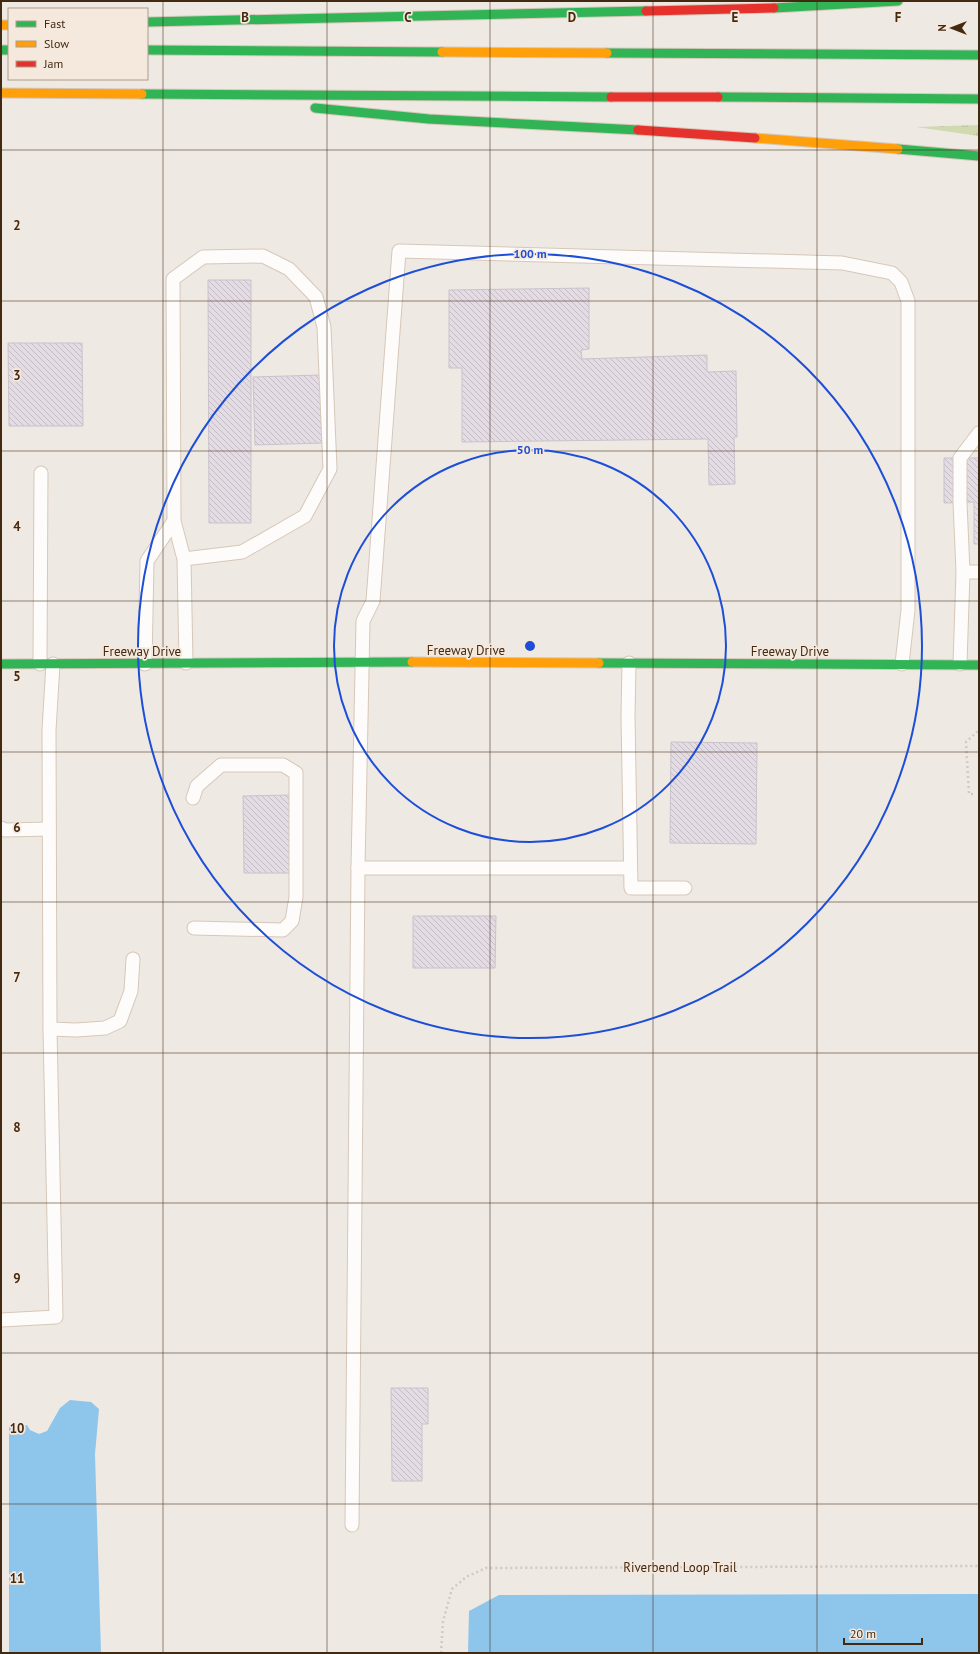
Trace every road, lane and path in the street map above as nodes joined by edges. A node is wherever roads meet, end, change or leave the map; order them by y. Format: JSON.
{"nodes":[{"id":1,"x":898,"y":1,"type":"edge"},
{"id":2,"x":148,"y":22,"type":"edge"},
{"id":3,"x":148,"y":50,"type":"edge"},
{"id":4,"x":979,"y":55,"type":"edge"},
{"id":5,"x":1,"y":93,"type":"edge"},
{"id":6,"x":166,"y":94,"type":"junction"},
{"id":7,"x":979,"y":99,"type":"edge"},
{"id":8,"x":269,"y":104,"type":"dead end"},
{"id":9,"x":309,"y":108,"type":"dead end"},
{"id":10,"x":979,"y":156,"type":"edge"},
{"id":11,"x":979,"y":433,"type":"edge"},
{"id":12,"x":41,"y":473,"type":"dead end"},
{"id":13,"x":174,"y":521,"type":"junction"},
{"id":14,"x":184,"y":559,"type":"junction"},
{"id":15,"x":963,"y":572,"type":"junction"},
{"id":16,"x":979,"y":572,"type":"edge"},
{"id":17,"x":361,"y":662,"type":"junction"},
{"id":18,"x":186,"y":663,"type":"junction"},
{"id":19,"x":629,"y":663,"type":"junction"},
{"id":20,"x":1,"y":664,"type":"edge"},
{"id":21,"x":47,"y":664,"type":"junction"},
{"id":22,"x":146,"y":664,"type":"junction"},
{"id":23,"x":902,"y":664,"type":"junction"},
{"id":24,"x":960,"y":664,"type":"junction"},
{"id":25,"x":979,"y":665,"type":"edge"},
{"id":26,"x":979,"y":730,"type":"edge"},
{"id":27,"x":973,"y":794,"type":"dead end"},
{"id":28,"x":193,"y":798,"type":"dead end"},
{"id":29,"x":1,"y":828,"type":"edge"},
{"id":30,"x":49,"y":829,"type":"junction"},
{"id":31,"x":358,"y":868,"type":"junction"},
{"id":32,"x":630,"y":868,"type":"junction"},
{"id":33,"x":685,"y":888,"type":"dead end"},
{"id":34,"x":194,"y":928,"type":"dead end"},
{"id":35,"x":133,"y":959,"type":"dead end"},
{"id":36,"x":50,"y":1029,"type":"junction"},
{"id":37,"x":1,"y":1320,"type":"edge"},
{"id":38,"x":352,"y":1525,"type":"dead end"},
{"id":39,"x":979,"y":1566,"type":"edge"},
{"id":40,"x":441,"y":1653,"type":"edge"}],
"edges":[{"from":1,"to":2,"type":"main road"},
{"from":3,"to":4,"type":"main road"},
{"from":5,"to":6,"type":"main road"},
{"from":6,"to":7,"type":"main road"},
{"from":6,"to":8,"type":"main road"},
{"from":9,"to":10,"type":"main road"},
{"from":11,"to":15,"type":"lane"},
{"from":12,"to":21,"type":"lane"},
{"from":13,"to":14,"type":"lane"},
{"from":13,"to":14,"type":"lane"},
{"from":13,"to":22,"type":"lane"},
{"from":14,"to":18,"type":"lane"},
{"from":15,"to":16,"type":"lane"},
{"from":15,"to":24,"type":"lane"},
{"from":17,"to":18,"type":"main road","name":"Freeway Drive"},
{"from":17,"to":19,"type":"main road","name":"Freeway Drive"},
{"from":17,"to":23,"type":"lane"},
{"from":17,"to":31,"type":"lane"},
{"from":18,"to":22,"type":"main road","name":"Freeway Drive"},
{"from":19,"to":23,"type":"main road","name":"Freeway Drive"},
{"from":19,"to":32,"type":"lane"},
{"from":20,"to":21,"type":"main road","name":"Freeway Drive"},
{"from":21,"to":22,"type":"main road","name":"Freeway Drive"},
{"from":21,"to":30,"type":"lane"},
{"from":23,"to":24,"type":"main road","name":"Freeway Drive"},
{"from":24,"to":25,"type":"main road","name":"Freeway Drive"},
{"from":26,"to":27,"type":"path"},
{"from":28,"to":34,"type":"lane"},
{"from":29,"to":30,"type":"lane"},
{"from":30,"to":36,"type":"lane"},
{"from":31,"to":32,"type":"lane"},
{"from":31,"to":38,"type":"lane"},
{"from":32,"to":33,"type":"lane"},
{"from":35,"to":36,"type":"lane"},
{"from":36,"to":37,"type":"lane"},
{"from":39,"to":40,"type":"path","name":"Riverbend Loop Trail"}]}
